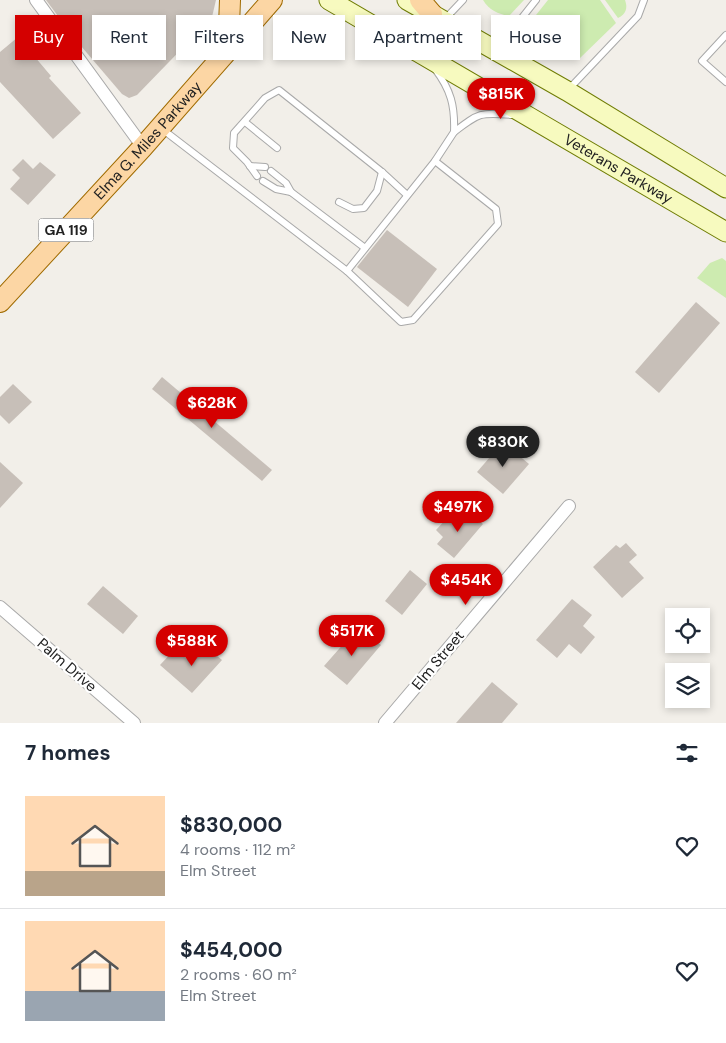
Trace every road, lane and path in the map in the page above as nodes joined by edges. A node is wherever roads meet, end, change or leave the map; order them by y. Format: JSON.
{"nodes":[{"id":1,"x":36,"y":0,"type":"edge"},
{"id":2,"x":230,"y":0,"type":"edge"},
{"id":3,"x":272,"y":0,"type":"edge"},
{"id":4,"x":330,"y":0,"type":"edge"},
{"id":5,"x":408,"y":0,"type":"edge"},
{"id":6,"x":463,"y":0,"type":"edge"},
{"id":7,"x":536,"y":0,"type":"edge"},
{"id":8,"x":643,"y":1,"type":"edge"},
{"id":9,"x":432,"y":12,"type":"edge"},
{"id":10,"x":230,"y":15,"type":"edge"},
{"id":11,"x":259,"y":15,"type":"edge"},
{"id":12,"x":355,"y":15,"type":"edge"},
{"id":13,"x":524,"y":15,"type":"edge"},
{"id":14,"x":726,"y":35,"type":"edge"},
{"id":15,"x":491,"y":46,"type":"edge"},
{"id":16,"x":219,"y":60,"type":"edge"},
{"id":17,"x":427,"y":60,"type":"edge"},
{"id":18,"x":431,"y":60,"type":"edge"},
{"id":19,"x":514,"y":60,"type":"edge"},
{"id":20,"x":726,"y":82,"type":"edge"},
{"id":21,"x":567,"y":91,"type":"junction"},
{"id":22,"x":528,"y":117,"type":"junction"},
{"id":23,"x":245,"y":122,"type":"junction"},
{"id":24,"x":160,"y":128,"type":"junction"},
{"id":25,"x":454,"y":132,"type":"junction"},
{"id":26,"x":144,"y":147,"type":"junction"},
{"id":27,"x":277,"y":148,"type":"dead end"},
{"id":28,"x":435,"y":161,"type":"junction"},
{"id":29,"x":250,"y":166,"type":"junction"},
{"id":30,"x":265,"y":167,"type":"dead end"},
{"id":31,"x":271,"y":171,"type":"dead end"},
{"id":32,"x":382,"y":172,"type":"junction"},
{"id":33,"x":257,"y":176,"type":"dead end"},
{"id":34,"x":263,"y":181,"type":"dead end"},
{"id":35,"x":726,"y":188,"type":"edge"},
{"id":36,"x":291,"y":192,"type":"junction"},
{"id":37,"x":407,"y":195,"type":"junction"},
{"id":38,"x":339,"y":202,"type":"dead end"},
{"id":39,"x":726,"y":232,"type":"edge"},
{"id":40,"x":364,"y":248,"type":"junction"},
{"id":41,"x":347,"y":271,"type":"junction"},
{"id":42,"x":0,"y":302,"type":"edge"},
{"id":43,"x":569,"y":506,"type":"dead end"},
{"id":44,"x":0,"y":606,"type":"edge"},
{"id":45,"x":134,"y":723,"type":"edge"},
{"id":46,"x":385,"y":723,"type":"edge"}],
"edges":[{"from":1,"to":26,"type":"street"},
{"from":2,"to":10,"type":"main road"},
{"from":3,"to":11,"type":"main road","name":"Elma G. Miles Parkway","number":"GA 119"},
{"from":4,"to":12,"type":"main road","name":"Veterans Parkway"},
{"from":5,"to":9,"type":"main road"},
{"from":6,"to":9,"type":"lane"},
{"from":7,"to":13,"type":"lane"},
{"from":8,"to":21,"type":"lane"},
{"from":9,"to":15,"type":"main road"},
{"from":14,"to":20,"type":"lane"},
{"from":16,"to":24,"type":"main road","name":"Elma G. Miles Parkway","number":"GA 119"},
{"from":17,"to":25,"type":"lane"},
{"from":18,"to":22,"type":"main road","name":"Veterans Parkway"},
{"from":19,"to":21,"type":"main road"},
{"from":21,"to":35,"type":"main road"},
{"from":22,"to":25,"type":"lane"},
{"from":22,"to":39,"type":"main road","name":"Veterans Parkway"},
{"from":23,"to":27,"type":"lane"},
{"from":23,"to":29,"type":"lane"},
{"from":23,"to":32,"type":"lane"},
{"from":24,"to":26,"type":"main road","name":"Elma G. Miles Parkway","number":"GA 119"},
{"from":24,"to":41,"type":"lane"},
{"from":25,"to":28,"type":"lane"},
{"from":26,"to":42,"type":"main road","name":"Elma G. Miles Parkway","number":"GA 119"},
{"from":28,"to":37,"type":"lane"},
{"from":28,"to":41,"type":"lane"},
{"from":29,"to":30,"type":"lane"},
{"from":29,"to":33,"type":"lane"},
{"from":31,"to":36,"type":"lane"},
{"from":32,"to":37,"type":"lane"},
{"from":32,"to":38,"type":"lane"},
{"from":34,"to":36,"type":"lane"},
{"from":36,"to":40,"type":"lane"},
{"from":37,"to":40,"type":"lane"},
{"from":40,"to":41,"type":"lane"},
{"from":43,"to":46,"type":"street","name":"Elm Street"},
{"from":44,"to":45,"type":"street","name":"Palm Drive"}]}
